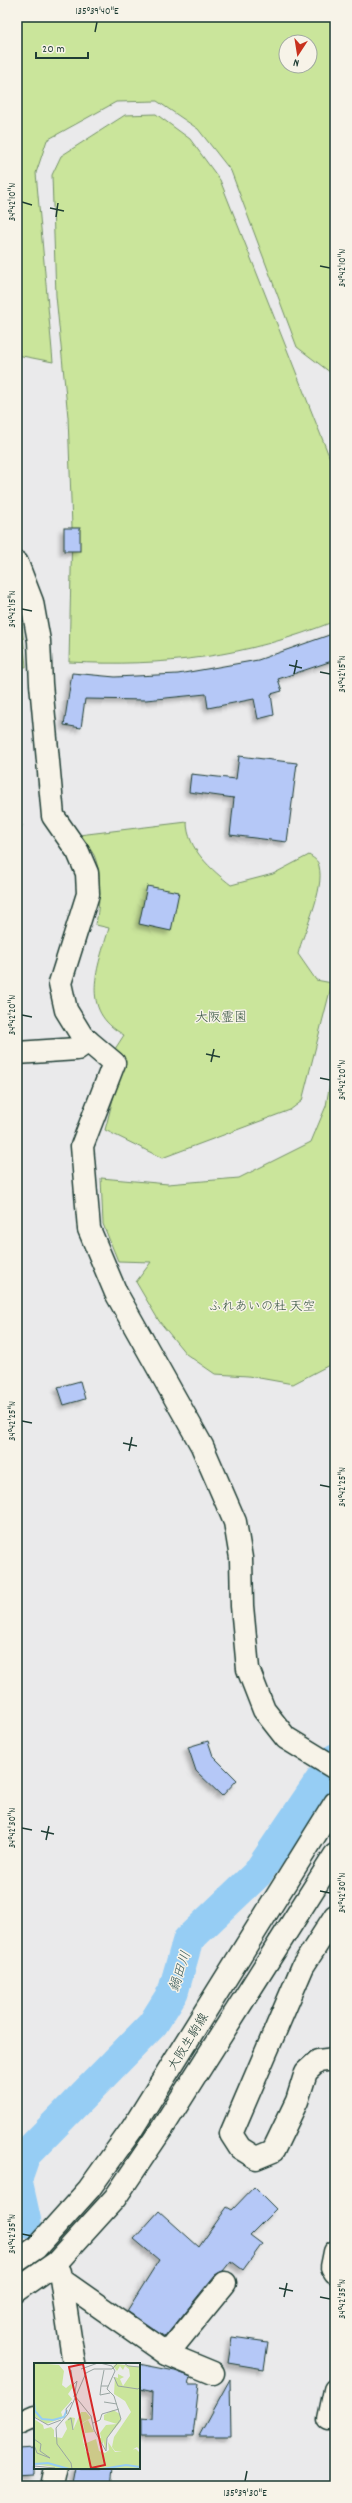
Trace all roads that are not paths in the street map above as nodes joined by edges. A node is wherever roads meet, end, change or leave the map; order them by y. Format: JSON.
{"nodes":[{"id":1,"x":17,"y":563,"type":"edge"},
{"id":2,"x":88,"y":1041,"type":"junction"},
{"id":3,"x":17,"y":1053,"type":"edge"},
{"id":4,"x":328,"y":1764,"type":"edge"},
{"id":5,"x":335,"y":1803,"type":"edge"},
{"id":6,"x":335,"y":1856,"type":"edge"},
{"id":7,"x":335,"y":1916,"type":"edge"},
{"id":8,"x":335,"y":2059,"type":"edge"},
{"id":9,"x":335,"y":2252,"type":"edge"},
{"id":10,"x":17,"y":2261,"type":"edge"},
{"id":11,"x":60,"y":2272,"type":"junction"},
{"id":12,"x":335,"y":2272,"type":"edge"},
{"id":13,"x":225,"y":2283,"type":"dead end"},
{"id":14,"x":17,"y":2290,"type":"edge"},
{"id":15,"x":167,"y":2354,"type":"junction"},
{"id":16,"x":74,"y":2363,"type":"edge"},
{"id":17,"x":213,"y":2373,"type":"dead end"},
{"id":18,"x":335,"y":2390,"type":"edge"},
{"id":19,"x":34,"y":2416,"type":"edge"},
{"id":20,"x":329,"y":2419,"type":"dead end"},
{"id":21,"x":17,"y":2424,"type":"edge"},
{"id":22,"x":56,"y":2469,"type":"edge"},
{"id":23,"x":52,"y":2486,"type":"edge"}],
"edges":[{"from":1,"to":2,"type":"street"},
{"from":2,"to":3,"type":"street"},
{"from":2,"to":4,"type":"street"},
{"from":5,"to":10,"type":"street","name":"大阪生駒線"},
{"from":6,"to":11,"type":"street","name":"大阪生駒線"},
{"from":7,"to":8,"type":"street"},
{"from":9,"to":12,"type":"street"},
{"from":11,"to":14,"type":"street","name":"大阪生駒線"},
{"from":11,"to":15,"type":"street"},
{"from":11,"to":16,"type":"street"},
{"from":13,"to":15,"type":"street"},
{"from":15,"to":17,"type":"street"},
{"from":18,"to":20,"type":"street"},
{"from":19,"to":21,"type":"street"},
{"from":22,"to":23,"type":"street"}]}
